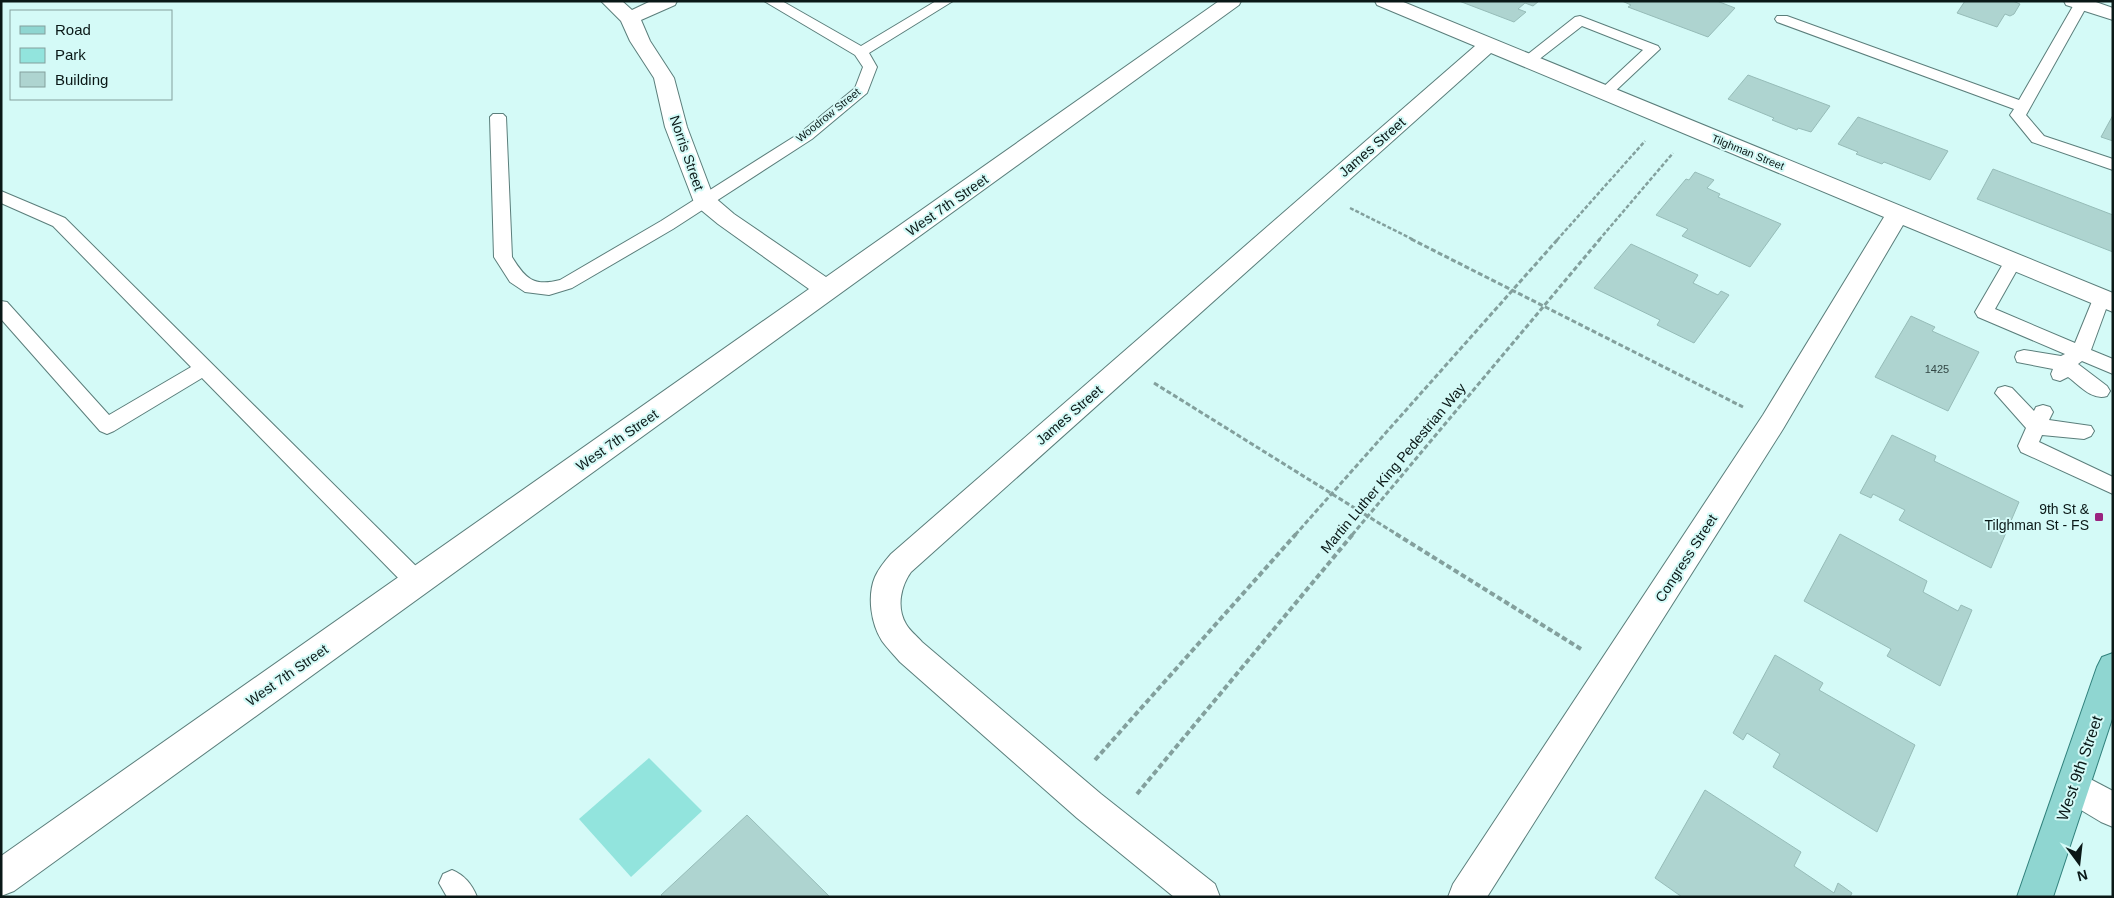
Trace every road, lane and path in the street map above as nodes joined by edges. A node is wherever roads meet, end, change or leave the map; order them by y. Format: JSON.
{"nodes":[{"id":1,"x":610,"y":1,"type":"edge"},
{"id":2,"x":668,"y":1,"type":"edge"},
{"id":3,"x":771,"y":1,"type":"edge"},
{"id":4,"x":946,"y":1,"type":"edge"},
{"id":5,"x":1232,"y":1,"type":"edge"},
{"id":6,"x":1384,"y":1,"type":"edge"},
{"id":7,"x":2077,"y":3,"type":"edge"},
{"id":8,"x":2113,"y":14,"type":"edge"},
{"id":9,"x":630,"y":18,"type":"junction"},
{"id":10,"x":1782,"y":19,"type":"dead end"},
{"id":11,"x":1488,"y":45,"type":"junction"},
{"id":12,"x":861,"y":52,"type":"junction"},
{"id":13,"x":1528,"y":61,"type":"junction"},
{"id":14,"x":1605,"y":93,"type":"junction"},
{"id":15,"x":2022,"y":107,"type":"junction"},
{"id":16,"x":498,"y":117,"type":"dead end"},
{"id":17,"x":1666,"y":118,"type":"junction"},
{"id":18,"x":1693,"y":129,"type":"junction"},
{"id":19,"x":2113,"y":165,"type":"edge"},
{"id":20,"x":1320,"y":193,"type":"junction"},
{"id":21,"x":1,"y":196,"type":"edge"},
{"id":22,"x":703,"y":200,"type":"junction"},
{"id":23,"x":1898,"y":214,"type":"junction"},
{"id":24,"x":2013,"y":261,"type":"junction"},
{"id":25,"x":1513,"y":289,"type":"junction"},
{"id":26,"x":827,"y":290,"type":"junction"},
{"id":27,"x":2107,"y":300,"type":"edge"},
{"id":28,"x":1544,"y":304,"type":"junction"},
{"id":29,"x":1,"y":307,"type":"edge"},
{"id":30,"x":2080,"y":353,"type":"junction"},
{"id":31,"x":2024,"y":357,"type":"dead end"},
{"id":32,"x":1125,"y":365,"type":"junction"},
{"id":33,"x":204,"y":368,"type":"junction"},
{"id":34,"x":2113,"y":368,"type":"edge"},
{"id":35,"x":2062,"y":369,"type":"junction"},
{"id":36,"x":2100,"y":391,"type":"dead end"},
{"id":37,"x":2005,"y":393,"type":"dead end"},
{"id":38,"x":2040,"y":420,"type":"junction"},
{"id":39,"x":1773,"y":422,"type":"junction"},
{"id":40,"x":2084,"y":431,"type":"dead end"},
{"id":41,"x":2113,"y":486,"type":"edge"},
{"id":42,"x":1331,"y":494,"type":"junction"},
{"id":43,"x":1368,"y":516,"type":"junction"},
{"id":44,"x":417,"y":582,"type":"junction"},
{"id":45,"x":2113,"y":667,"type":"edge"},
{"id":46,"x":1614,"y":669,"type":"junction"},
{"id":47,"x":2073,"y":786,"type":"junction"},
{"id":48,"x":1090,"y":806,"type":"junction"},
{"id":49,"x":2113,"y":810,"type":"edge"},
{"id":50,"x":1,"y":878,"type":"edge"},
{"id":51,"x":1202,"y":897,"type":"edge"},
{"id":52,"x":1466,"y":897,"type":"edge"},
{"id":53,"x":2035,"y":897,"type":"edge"}],
"edges":[{"from":1,"to":9,"type":"street","name":"Norris Street"},
{"from":2,"to":9,"type":"street"},
{"from":3,"to":12,"type":"lane"},
{"from":4,"to":12,"type":"lane"},
{"from":5,"to":26,"type":"street","name":"West 7th Street"},
{"from":6,"to":11,"type":"street","name":"Tilghman Street"},
{"from":7,"to":8,"type":"street"},
{"from":7,"to":15,"type":"lane"},
{"from":9,"to":22,"type":"street","name":"Norris Street"},
{"from":10,"to":15,"type":"lane"},
{"from":11,"to":13,"type":"street","name":"Tilghman Street"},
{"from":11,"to":20,"type":"street","name":"James Street"},
{"from":12,"to":22,"type":"lane","name":"Woodrow Street"},
{"from":13,"to":14,"type":"street","name":"Tilghman Street"},
{"from":13,"to":14,"type":"lane"},
{"from":14,"to":17,"type":"street","name":"Tilghman Street"},
{"from":15,"to":19,"type":"lane"},
{"from":16,"to":22,"type":"lane"},
{"from":17,"to":18,"type":"street","name":"Tilghman Street"},
{"from":17,"to":25,"type":"path","name":"Martin Luther King Pedestrian Way"},
{"from":18,"to":23,"type":"street","name":"Tilghman Street"},
{"from":18,"to":28,"type":"path","name":"Martin Luther King Pedestrian Way"},
{"from":20,"to":25,"type":"path"},
{"from":20,"to":32,"type":"street","name":"James Street"},
{"from":21,"to":33,"type":"lane"},
{"from":22,"to":26,"type":"street","name":"Norris Street"},
{"from":23,"to":24,"type":"street","name":"Tilghman Street"},
{"from":23,"to":39,"type":"street","name":"Congress Street"},
{"from":24,"to":27,"type":"street","name":"Tilghman Street"},
{"from":24,"to":30,"type":"lane"},
{"from":25,"to":28,"type":"path"},
{"from":25,"to":42,"type":"path","name":"Martin Luther King Pedestrian Way"},
{"from":26,"to":44,"type":"street","name":"West 7th Street"},
{"from":27,"to":30,"type":"lane"},
{"from":28,"to":39,"type":"path"},
{"from":28,"to":43,"type":"path","name":"Martin Luther King Pedestrian Way"},
{"from":29,"to":33,"type":"lane"},
{"from":30,"to":34,"type":"lane"},
{"from":30,"to":35,"type":"lane"},
{"from":31,"to":35,"type":"lane"},
{"from":32,"to":42,"type":"path"},
{"from":32,"to":48,"type":"street","name":"James Street"},
{"from":33,"to":44,"type":"lane"},
{"from":35,"to":36,"type":"lane"},
{"from":37,"to":38,"type":"lane"},
{"from":38,"to":40,"type":"lane"},
{"from":38,"to":41,"type":"lane"},
{"from":39,"to":46,"type":"street","name":"Congress Street"},
{"from":42,"to":43,"type":"path"},
{"from":42,"to":48,"type":"path","name":"Martin Luther King Pedestrian Way"},
{"from":43,"to":46,"type":"path"},
{"from":43,"to":48,"type":"path","name":"Martin Luther King Pedestrian Way"},
{"from":44,"to":50,"type":"street","name":"West 7th Street"},
{"from":45,"to":47,"type":"main road","name":"West 9th Street"},
{"from":46,"to":52,"type":"street","name":"Congress Street"},
{"from":47,"to":49,"type":"street"},
{"from":47,"to":53,"type":"main road","name":"West 9th Street"},
{"from":48,"to":51,"type":"street"}]}
